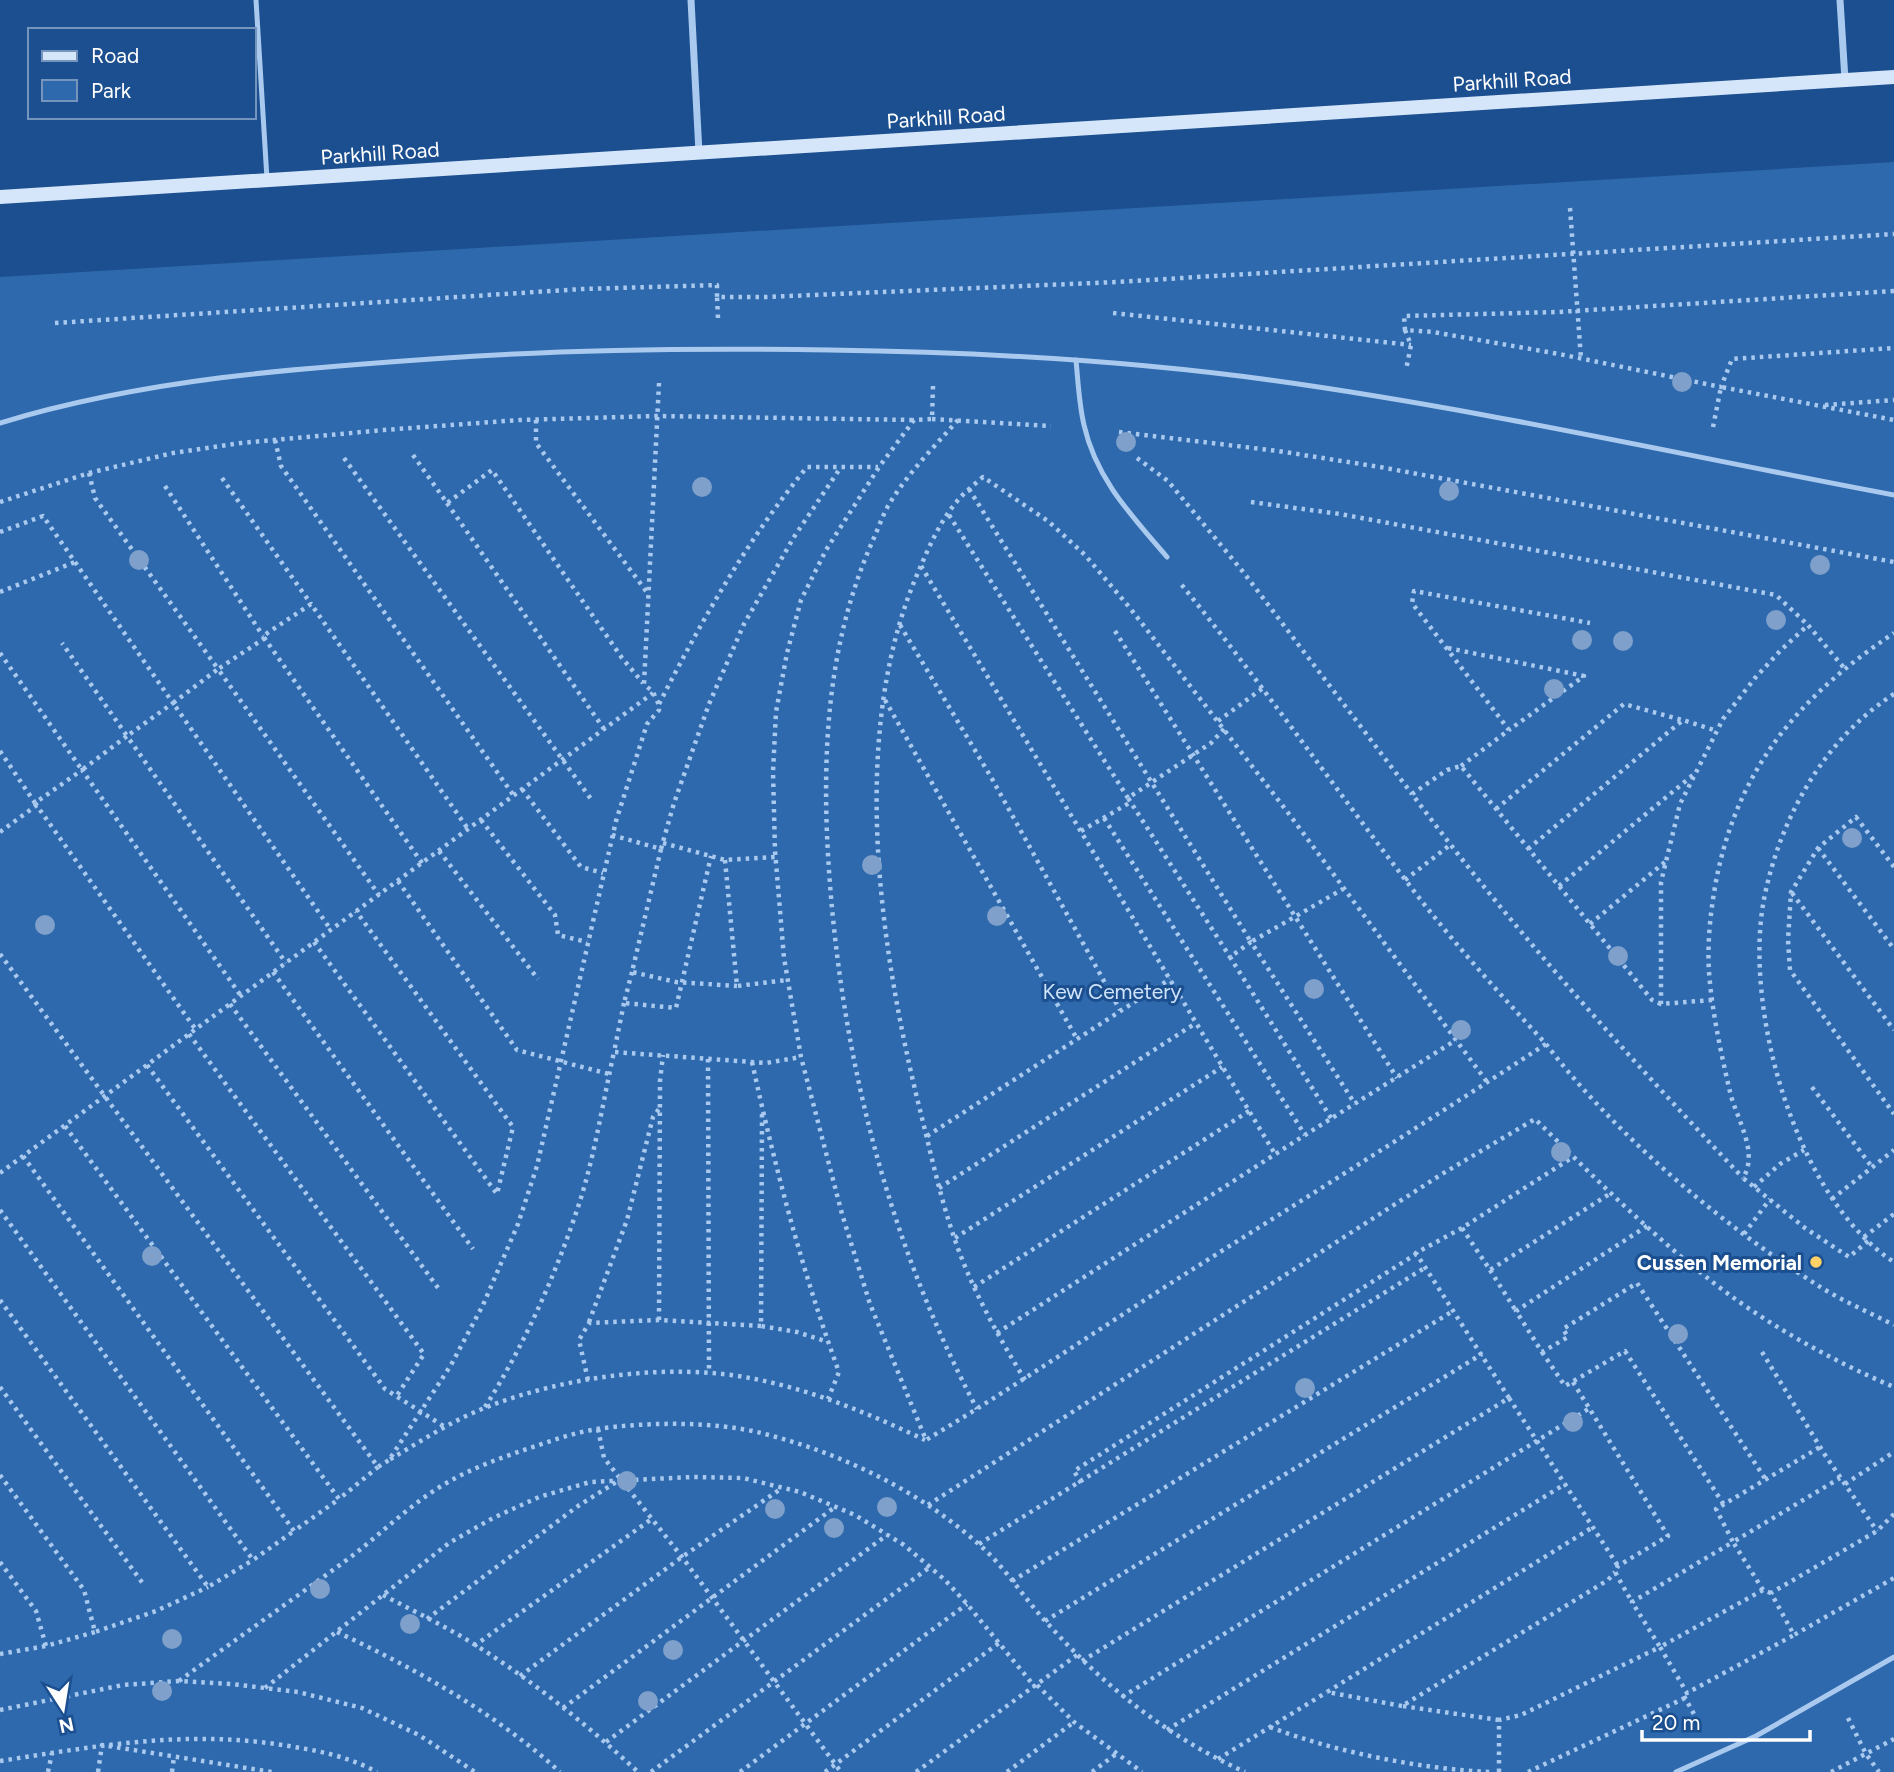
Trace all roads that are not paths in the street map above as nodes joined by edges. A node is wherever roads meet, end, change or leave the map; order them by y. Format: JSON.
{"nodes":[{"id":1,"x":256,"y":0,"type":"edge"},
{"id":2,"x":691,"y":0,"type":"edge"},
{"id":3,"x":1840,"y":0,"type":"edge"},
{"id":4,"x":1894,"y":76,"type":"edge"},
{"id":5,"x":1844,"y":79,"type":"junction"},
{"id":6,"x":699,"y":154,"type":"junction"},
{"id":7,"x":267,"y":181,"type":"junction"},
{"id":8,"x":0,"y":197,"type":"edge"},
{"id":9,"x":1076,"y":360,"type":"junction"},
{"id":10,"x":0,"y":423,"type":"edge"},
{"id":11,"x":1894,"y":495,"type":"edge"},
{"id":12,"x":1167,"y":557,"type":"road end"},
{"id":13,"x":1894,"y":1657,"type":"edge"},
{"id":14,"x":1676,"y":1772,"type":"edge"}],
"edges":[{"from":1,"to":7,"type":"lane"},
{"from":2,"to":6,"type":"street"},
{"from":3,"to":5,"type":"street"},
{"from":4,"to":5,"type":"street","name":"Parkhill Road"},
{"from":5,"to":6,"type":"street","name":"Parkhill Road"},
{"from":6,"to":7,"type":"street","name":"Parkhill Road"},
{"from":7,"to":8,"type":"street","name":"Parkhill Road"},
{"from":9,"to":10,"type":"lane"},
{"from":9,"to":11,"type":"lane"},
{"from":9,"to":12,"type":"lane"},
{"from":13,"to":14,"type":"lane"}]}
